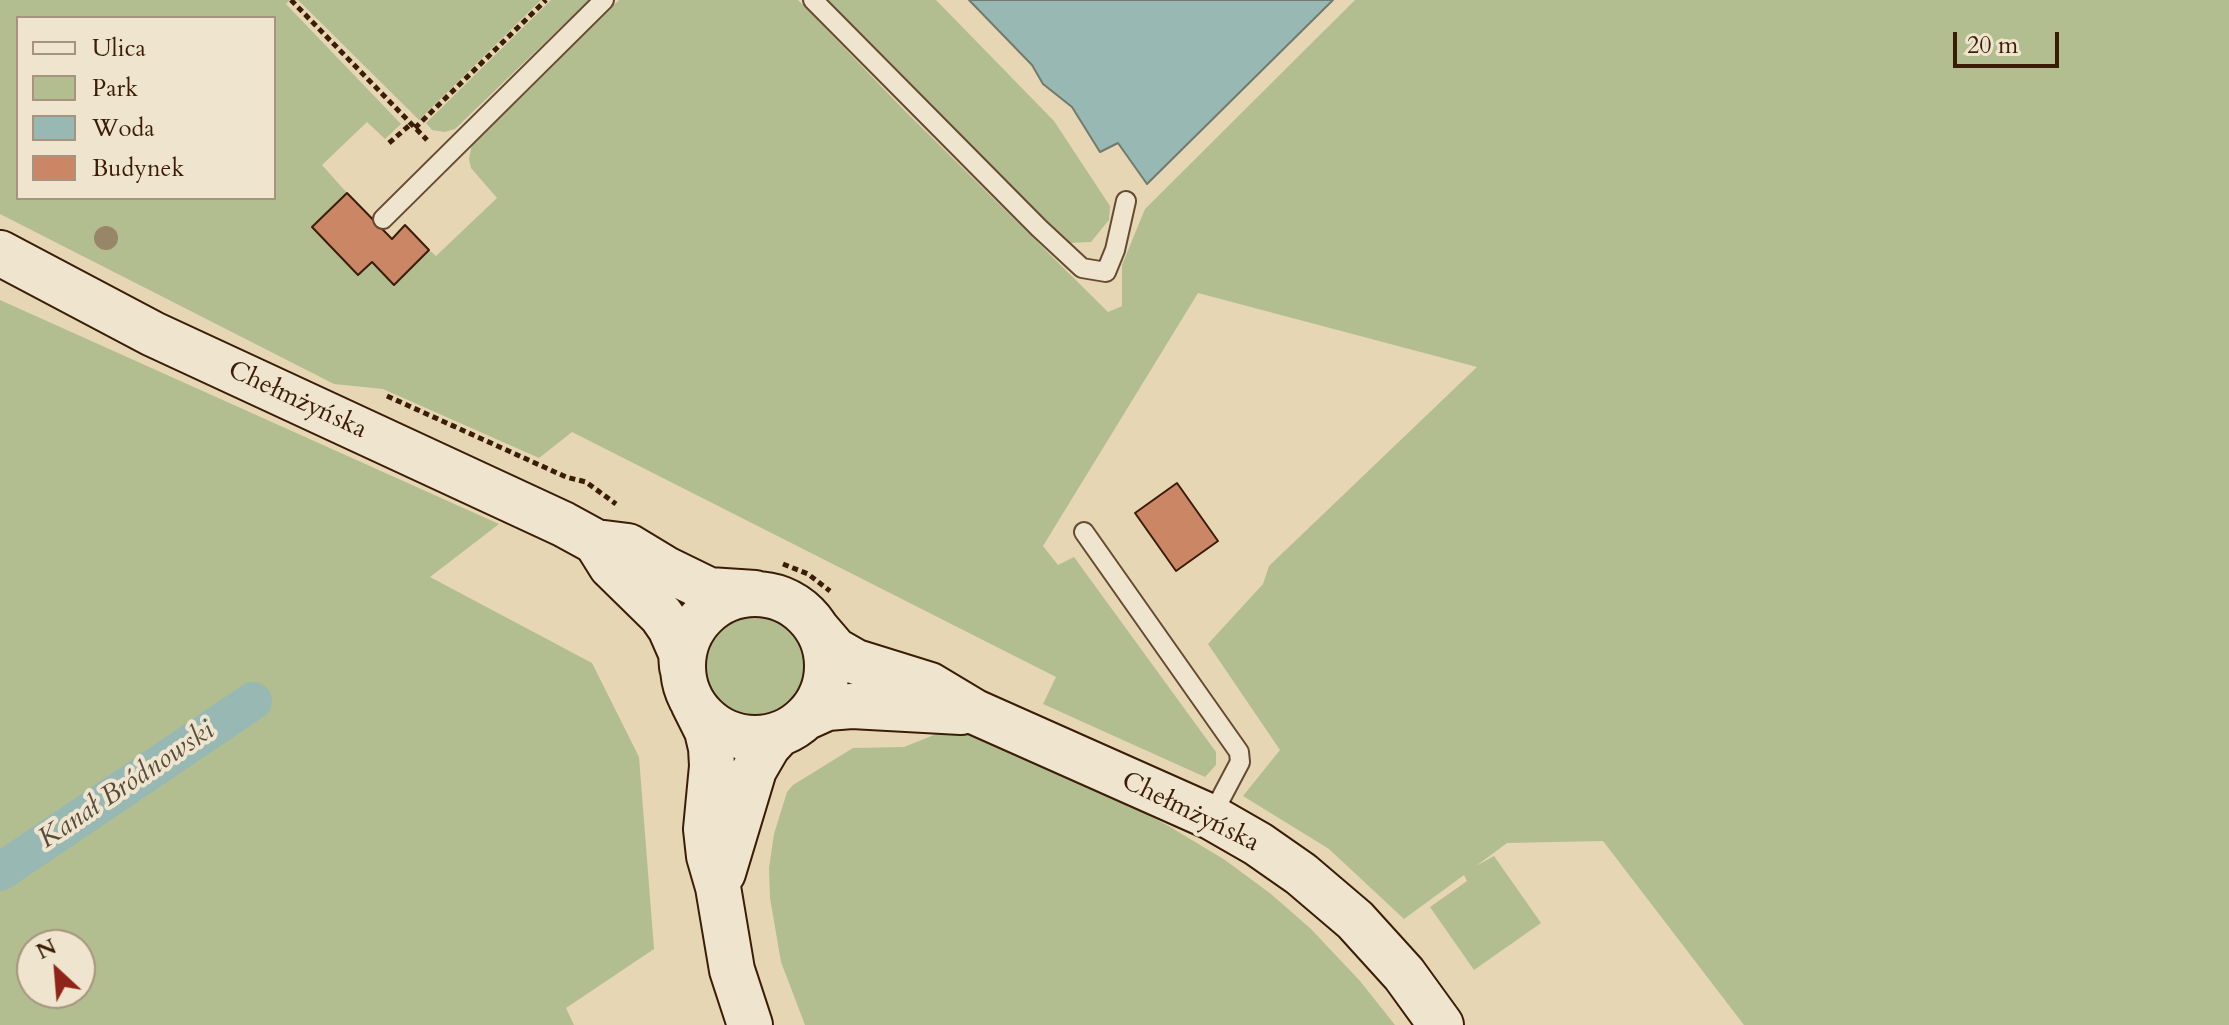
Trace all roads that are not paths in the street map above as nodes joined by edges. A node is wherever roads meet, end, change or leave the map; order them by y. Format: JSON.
{"nodes":[{"id":1,"x":604,"y":0,"type":"edge"},
{"id":2,"x":813,"y":0,"type":"edge"},
{"id":3,"x":1126,"y":201,"type":"dead end"},
{"id":4,"x":383,"y":219,"type":"dead end"},
{"id":5,"x":0,"y":253,"type":"edge"},
{"id":6,"x":608,"y":524,"type":"junction"},
{"id":7,"x":1084,"y":532,"type":"dead end"},
{"id":8,"x":755,"y":593,"type":"junction"},
{"id":9,"x":817,"y":629,"type":"junction"},
{"id":10,"x":688,"y":685,"type":"junction"},
{"id":11,"x":975,"y":712,"type":"junction"},
{"id":12,"x":793,"y":726,"type":"junction"},
{"id":13,"x":1211,"y":817,"type":"junction"},
{"id":14,"x":718,"y":887,"type":"junction"},
{"id":15,"x":750,"y":1025,"type":"edge"},
{"id":16,"x":1441,"y":1025,"type":"edge"}],
"edges":[{"from":1,"to":4,"type":"lane"},
{"from":2,"to":3,"type":"lane"},
{"from":5,"to":6,"type":"street","name":"Chełmżyńska"},
{"from":6,"to":8,"type":"street","name":"Chełmżyńska"},
{"from":6,"to":10,"type":"street","name":"Chełmżyńska"},
{"from":7,"to":13,"type":"lane"},
{"from":8,"to":9,"type":"street"},
{"from":8,"to":10,"type":"street"},
{"from":9,"to":11,"type":"street","name":"Chełmżyńska"},
{"from":9,"to":12,"type":"street"},
{"from":10,"to":12,"type":"street"},
{"from":10,"to":14,"type":"street","name":"Chełmżyńska"},
{"from":11,"to":12,"type":"street","name":"Chełmżyńska"},
{"from":11,"to":13,"type":"street","name":"Chełmżyńska"},
{"from":12,"to":14,"type":"street","name":"Chełmżyńska"},
{"from":13,"to":16,"type":"street","name":"Chełmżyńska"},
{"from":14,"to":15,"type":"street","name":"Chełmżyńska"}]}
